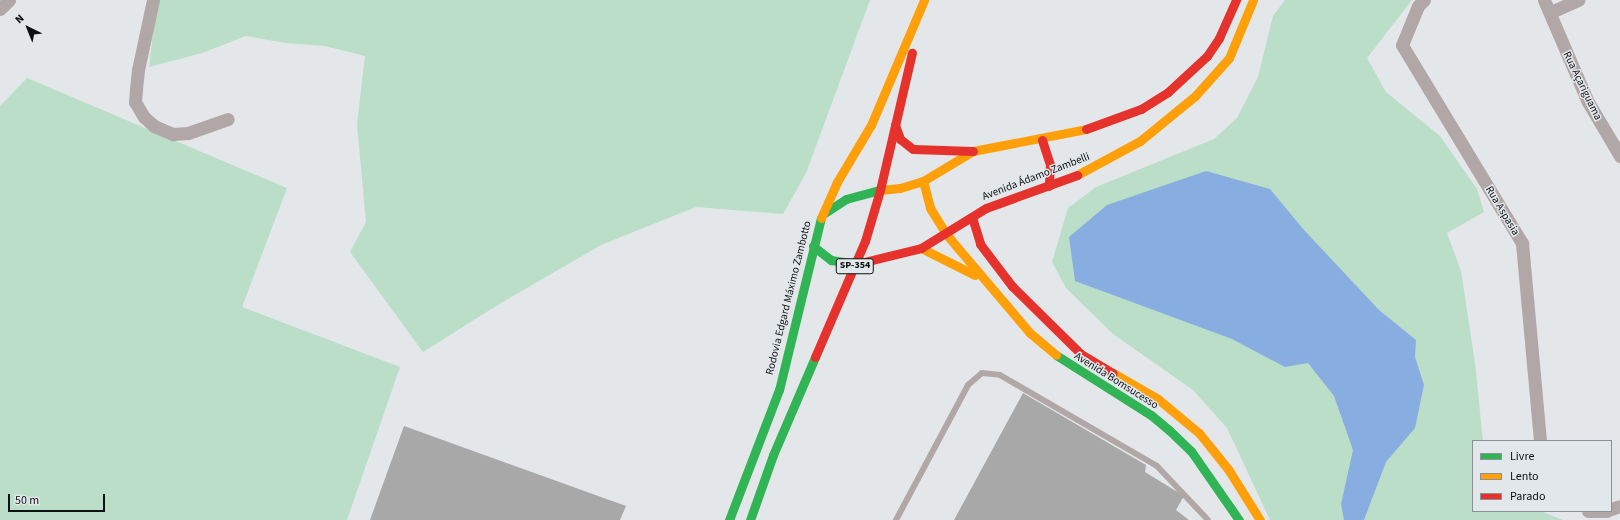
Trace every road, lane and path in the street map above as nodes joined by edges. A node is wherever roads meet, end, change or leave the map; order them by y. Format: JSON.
{"nodes":[{"id":1,"x":9,"y":0,"type":"edge"},
{"id":2,"x":153,"y":0,"type":"edge"},
{"id":3,"x":925,"y":0,"type":"edge"},
{"id":4,"x":1236,"y":0,"type":"edge"},
{"id":5,"x":1253,"y":0,"type":"edge"},
{"id":6,"x":1544,"y":0,"type":"edge"},
{"id":7,"x":1578,"y":0,"type":"edge"},
{"id":8,"x":1421,"y":3,"type":"edge"},
{"id":9,"x":0,"y":9,"type":"edge"},
{"id":10,"x":1551,"y":12,"type":"junction"},
{"id":11,"x":228,"y":119,"type":"dead end"},
{"id":12,"x":895,"y":125,"type":"junction"},
{"id":13,"x":1042,"y":140,"type":"junction"},
{"id":14,"x":973,"y":151,"type":"junction"},
{"id":15,"x":1620,"y":156,"type":"edge"},
{"id":16,"x":923,"y":181,"type":"junction"},
{"id":17,"x":1049,"y":186,"type":"junction"},
{"id":18,"x":880,"y":190,"type":"junction"},
{"id":19,"x":822,"y":215,"type":"junction"},
{"id":20,"x":972,"y":217,"type":"junction"},
{"id":21,"x":946,"y":234,"type":"junction"},
{"id":22,"x":813,"y":246,"type":"junction"},
{"id":23,"x":921,"y":248,"type":"junction"},
{"id":24,"x":856,"y":264,"type":"junction"},
{"id":25,"x":990,"y":285,"type":"junction"},
{"id":26,"x":1540,"y":440,"type":"edge"},
{"id":27,"x":729,"y":520,"type":"edge"},
{"id":28,"x":750,"y":520,"type":"edge"},
{"id":29,"x":896,"y":520,"type":"edge"},
{"id":30,"x":1208,"y":520,"type":"edge"},
{"id":31,"x":1239,"y":520,"type":"edge"},
{"id":32,"x":1260,"y":520,"type":"edge"}],
"edges":[{"from":1,"to":9,"type":"street"},
{"from":2,"to":11,"type":"street"},
{"from":3,"to":12,"type":"street","name":"Rodovia Edgard Máximo Zambotto","number":"SP-354"},
{"from":3,"to":19,"type":"street","name":"Rodovia Edgard Máximo Zambotto","number":"SP-354"},
{"from":4,"to":13,"type":"street"},
{"from":5,"to":17,"type":"street","name":"Avenida Ádamo Zambelli"},
{"from":6,"to":10,"type":"street","name":"Rua Açariguama"},
{"from":7,"to":10,"type":"street"},
{"from":8,"to":26,"type":"street","name":"Rua Aspasia"},
{"from":10,"to":15,"type":"street","name":"Rua Açariguama"},
{"from":12,"to":14,"type":"street"},
{"from":12,"to":18,"type":"street","name":"Rodovia Edgard Máximo Zambotto","number":"SP-354"},
{"from":13,"to":14,"type":"street"},
{"from":13,"to":17,"type":"street"},
{"from":14,"to":16,"type":"street"},
{"from":16,"to":18,"type":"street"},
{"from":16,"to":21,"type":"street","name":"Avenida Bomsucesso"},
{"from":17,"to":20,"type":"street","name":"Avenida Ádamo Zambelli"},
{"from":18,"to":19,"type":"street"},
{"from":18,"to":24,"type":"street","name":"Rodovia Edgard Máximo Zambotto","number":"SP-354"},
{"from":19,"to":22,"type":"street","name":"Rodovia Edgard Máximo Zambotto","number":"SP-354"},
{"from":20,"to":21,"type":"street","name":"Avenida Ádamo Zambelli"},
{"from":20,"to":32,"type":"street","name":"Avenida Bomsucesso"},
{"from":21,"to":23,"type":"street","name":"Avenida Ádamo Zambelli"},
{"from":21,"to":25,"type":"street","name":"Avenida Bomsucesso"},
{"from":22,"to":24,"type":"street"},
{"from":22,"to":27,"type":"street","name":"Rodovia Edgard Máximo Zambotto","number":"SP-354"},
{"from":23,"to":24,"type":"street","name":"Avenida Ádamo Zambelli"},
{"from":23,"to":25,"type":"street"},
{"from":24,"to":28,"type":"street","name":"Rodovia Edgard Máximo Zambotto","number":"SP-354"},
{"from":25,"to":31,"type":"street","name":"Avenida Bomsucesso"},
{"from":29,"to":30,"type":"lane"}]}
